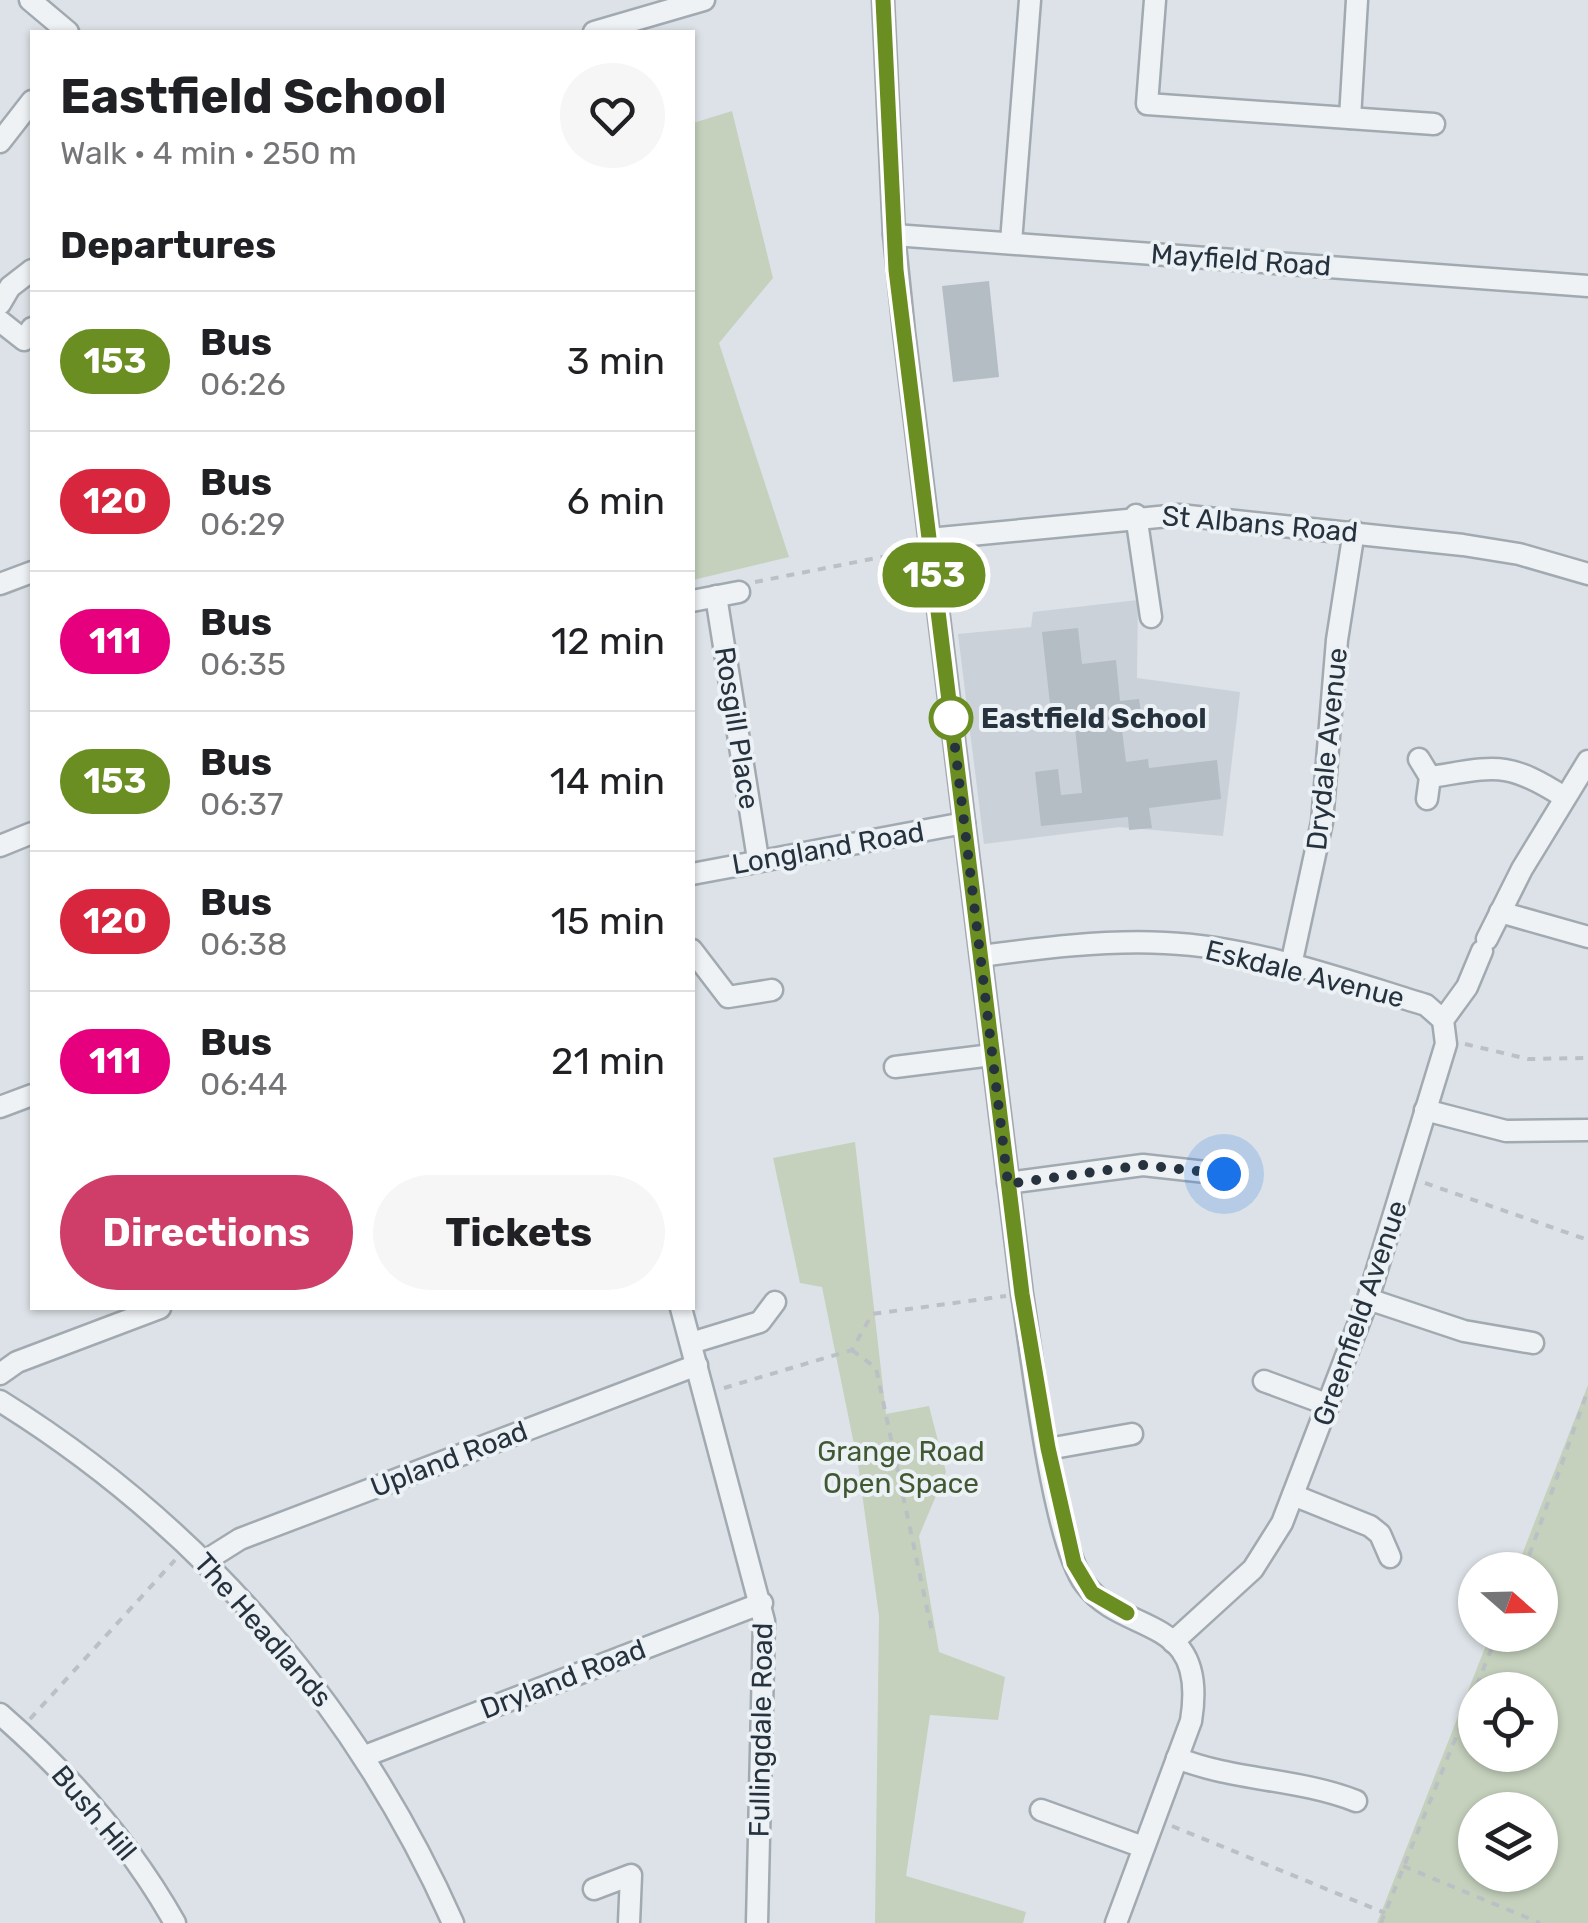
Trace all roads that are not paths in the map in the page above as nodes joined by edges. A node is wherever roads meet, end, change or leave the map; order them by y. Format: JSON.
{"nodes":[{"id":1,"x":30,"y":0,"type":"edge"},
{"id":2,"x":704,"y":0,"type":"edge"},
{"id":3,"x":883,"y":0,"type":"edge"},
{"id":4,"x":1030,"y":0,"type":"edge"},
{"id":5,"x":1155,"y":0,"type":"edge"},
{"id":6,"x":1356,"y":0,"type":"edge"},
{"id":7,"x":66,"y":30,"type":"edge"},
{"id":8,"x":601,"y":30,"type":"edge"},
{"id":9,"x":30,"y":104,"type":"edge"},
{"id":10,"x":1350,"y":118,"type":"junction"},
{"id":11,"x":1434,"y":124,"type":"dead end"},
{"id":12,"x":0,"y":142,"type":"edge"},
{"id":13,"x":894,"y":235,"type":"junction"},
{"id":14,"x":1012,"y":242,"type":"junction"},
{"id":15,"x":30,"y":271,"type":"edge"},
{"id":16,"x":1588,"y":286,"type":"edge"},
{"id":17,"x":3,"y":291,"type":"edge"},
{"id":18,"x":0,"y":321,"type":"edge"},
{"id":19,"x":30,"y":331,"type":"edge"},
{"id":20,"x":1136,"y":516,"type":"junction"},
{"id":21,"x":1354,"y":531,"type":"junction"},
{"id":22,"x":930,"y":543,"type":"junction"},
{"id":23,"x":30,"y":573,"type":"edge"},
{"id":24,"x":1588,"y":574,"type":"edge"},
{"id":25,"x":0,"y":584,"type":"edge"},
{"id":26,"x":739,"y":592,"type":"road end"},
{"id":27,"x":716,"y":596,"type":"junction"},
{"id":28,"x":695,"y":600,"type":"edge"},
{"id":29,"x":1150,"y":617,"type":"dead end"},
{"id":30,"x":1588,"y":761,"type":"edge"},
{"id":31,"x":1564,"y":798,"type":"junction"},
{"id":32,"x":1427,"y":799,"type":"dead end"},
{"id":33,"x":964,"y":823,"type":"junction"},
{"id":34,"x":30,"y":834,"type":"edge"},
{"id":35,"x":0,"y":846,"type":"edge"},
{"id":36,"x":758,"y":859,"type":"junction"},
{"id":37,"x":695,"y":873,"type":"edge"},
{"id":38,"x":1500,"y":912,"type":"junction"},
{"id":39,"x":1588,"y":937,"type":"edge"},
{"id":40,"x":695,"y":954,"type":"edge"},
{"id":41,"x":981,"y":956,"type":"junction"},
{"id":42,"x":1291,"y":964,"type":"junction"},
{"id":43,"x":772,"y":990,"type":"dead end"},
{"id":44,"x":1444,"y":1029,"type":"junction"},
{"id":45,"x":992,"y":1055,"type":"junction"},
{"id":46,"x":895,"y":1067,"type":"dead end"},
{"id":47,"x":30,"y":1096,"type":"edge"},
{"id":48,"x":0,"y":1107,"type":"edge"},
{"id":49,"x":1425,"y":1110,"type":"junction"},
{"id":50,"x":1588,"y":1130,"type":"edge"},
{"id":51,"x":1224,"y":1174,"type":"dead end"},
{"id":52,"x":1008,"y":1184,"type":"junction"},
{"id":53,"x":1368,"y":1299,"type":"junction"},
{"id":54,"x":775,"y":1302,"type":"dead end"},
{"id":55,"x":155,"y":1310,"type":"edge"},
{"id":56,"x":681,"y":1310,"type":"edge"},
{"id":57,"x":690,"y":1343,"type":"junction"},
{"id":58,"x":1533,"y":1344,"type":"dead end"},
{"id":59,"x":697,"y":1365,"type":"junction"},
{"id":60,"x":0,"y":1374,"type":"edge"},
{"id":61,"x":1264,"y":1381,"type":"dead end"},
{"id":62,"x":0,"y":1401,"type":"edge"},
{"id":63,"x":1330,"y":1405,"type":"junction"},
{"id":64,"x":1132,"y":1434,"type":"dead end"},
{"id":65,"x":1048,"y":1448,"type":"junction"},
{"id":66,"x":1294,"y":1495,"type":"junction"},
{"id":67,"x":1390,"y":1557,"type":"dead end"},
{"id":68,"x":206,"y":1561,"type":"junction"},
{"id":69,"x":762,"y":1603,"type":"junction"},
{"id":70,"x":1173,"y":1642,"type":"junction"},
{"id":71,"x":0,"y":1714,"type":"edge"},
{"id":72,"x":365,"y":1756,"type":"junction"},
{"id":73,"x":1177,"y":1758,"type":"junction"},
{"id":74,"x":1356,"y":1801,"type":"dead end"},
{"id":75,"x":1042,"y":1810,"type":"dead end"},
{"id":76,"x":1143,"y":1847,"type":"junction"},
{"id":77,"x":594,"y":1889,"type":"dead end"},
{"id":78,"x":176,"y":1923,"type":"edge"},
{"id":79,"x":454,"y":1923,"type":"edge"},
{"id":80,"x":630,"y":1923,"type":"edge"},
{"id":81,"x":757,"y":1923,"type":"edge"},
{"id":82,"x":1116,"y":1923,"type":"edge"}],
"edges":[{"from":1,"to":7,"type":"street"},
{"from":2,"to":8,"type":"street"},
{"from":3,"to":13,"type":"street"},
{"from":4,"to":14,"type":"street"},
{"from":5,"to":10,"type":"street"},
{"from":6,"to":10,"type":"street"},
{"from":9,"to":12,"type":"street"},
{"from":10,"to":11,"type":"street"},
{"from":13,"to":14,"type":"street","name":"Mayfield Road"},
{"from":13,"to":22,"type":"street"},
{"from":14,"to":16,"type":"street","name":"Mayfield Road"},
{"from":15,"to":17,"type":"street"},
{"from":18,"to":19,"type":"street"},
{"from":20,"to":21,"type":"street","name":"St Albans Road"},
{"from":20,"to":22,"type":"street","name":"St Albans Road"},
{"from":20,"to":29,"type":"street"},
{"from":21,"to":24,"type":"street","name":"St Albans Road"},
{"from":21,"to":42,"type":"street","name":"Drydale Avenue"},
{"from":22,"to":33,"type":"street"},
{"from":23,"to":25,"type":"street"},
{"from":26,"to":27,"type":"street"},
{"from":27,"to":28,"type":"street"},
{"from":27,"to":36,"type":"street","name":"Rosgill Place"},
{"from":30,"to":31,"type":"street","name":"Greenfield Avenue"},
{"from":31,"to":32,"type":"street"},
{"from":31,"to":38,"type":"street","name":"Greenfield Avenue"},
{"from":33,"to":36,"type":"street","name":"Longland Road"},
{"from":33,"to":41,"type":"street"},
{"from":34,"to":35,"type":"street"},
{"from":36,"to":37,"type":"street","name":"Longland Road"},
{"from":38,"to":39,"type":"street"},
{"from":38,"to":44,"type":"street","name":"Greenfield Avenue"},
{"from":40,"to":43,"type":"street"},
{"from":41,"to":42,"type":"street","name":"Eskdale Avenue"},
{"from":41,"to":45,"type":"street"},
{"from":42,"to":44,"type":"street","name":"Eskdale Avenue"},
{"from":44,"to":49,"type":"street","name":"Greenfield Avenue"},
{"from":45,"to":46,"type":"street"},
{"from":45,"to":52,"type":"street"},
{"from":47,"to":48,"type":"street"},
{"from":49,"to":50,"type":"street"},
{"from":49,"to":53,"type":"street","name":"Greenfield Avenue"},
{"from":51,"to":52,"type":"street"},
{"from":52,"to":65,"type":"street"},
{"from":53,"to":58,"type":"street"},
{"from":53,"to":63,"type":"street","name":"Greenfield Avenue"},
{"from":54,"to":57,"type":"street"},
{"from":55,"to":60,"type":"street"},
{"from":56,"to":57,"type":"street","name":"Fullingdale Road"},
{"from":57,"to":59,"type":"street","name":"Fullingdale Road"},
{"from":59,"to":68,"type":"street","name":"Upland Road"},
{"from":59,"to":69,"type":"street","name":"Fullingdale Road"},
{"from":61,"to":63,"type":"street"},
{"from":62,"to":68,"type":"street","name":"The Headlands"},
{"from":63,"to":66,"type":"street","name":"Greenfield Avenue"},
{"from":64,"to":65,"type":"street"},
{"from":65,"to":70,"type":"street"},
{"from":66,"to":67,"type":"street"},
{"from":66,"to":70,"type":"street","name":"Greenfield Avenue"},
{"from":68,"to":72,"type":"street","name":"The Headlands"},
{"from":69,"to":72,"type":"street","name":"Dryland Road"},
{"from":69,"to":81,"type":"street","name":"Fullingdale Road"},
{"from":70,"to":73,"type":"street"},
{"from":71,"to":78,"type":"street","name":"Bush Hill"},
{"from":72,"to":79,"type":"street","name":"The Headlands"},
{"from":73,"to":74,"type":"street"},
{"from":73,"to":76,"type":"street"},
{"from":75,"to":76,"type":"street"},
{"from":76,"to":82,"type":"street"},
{"from":77,"to":80,"type":"street"}]}
